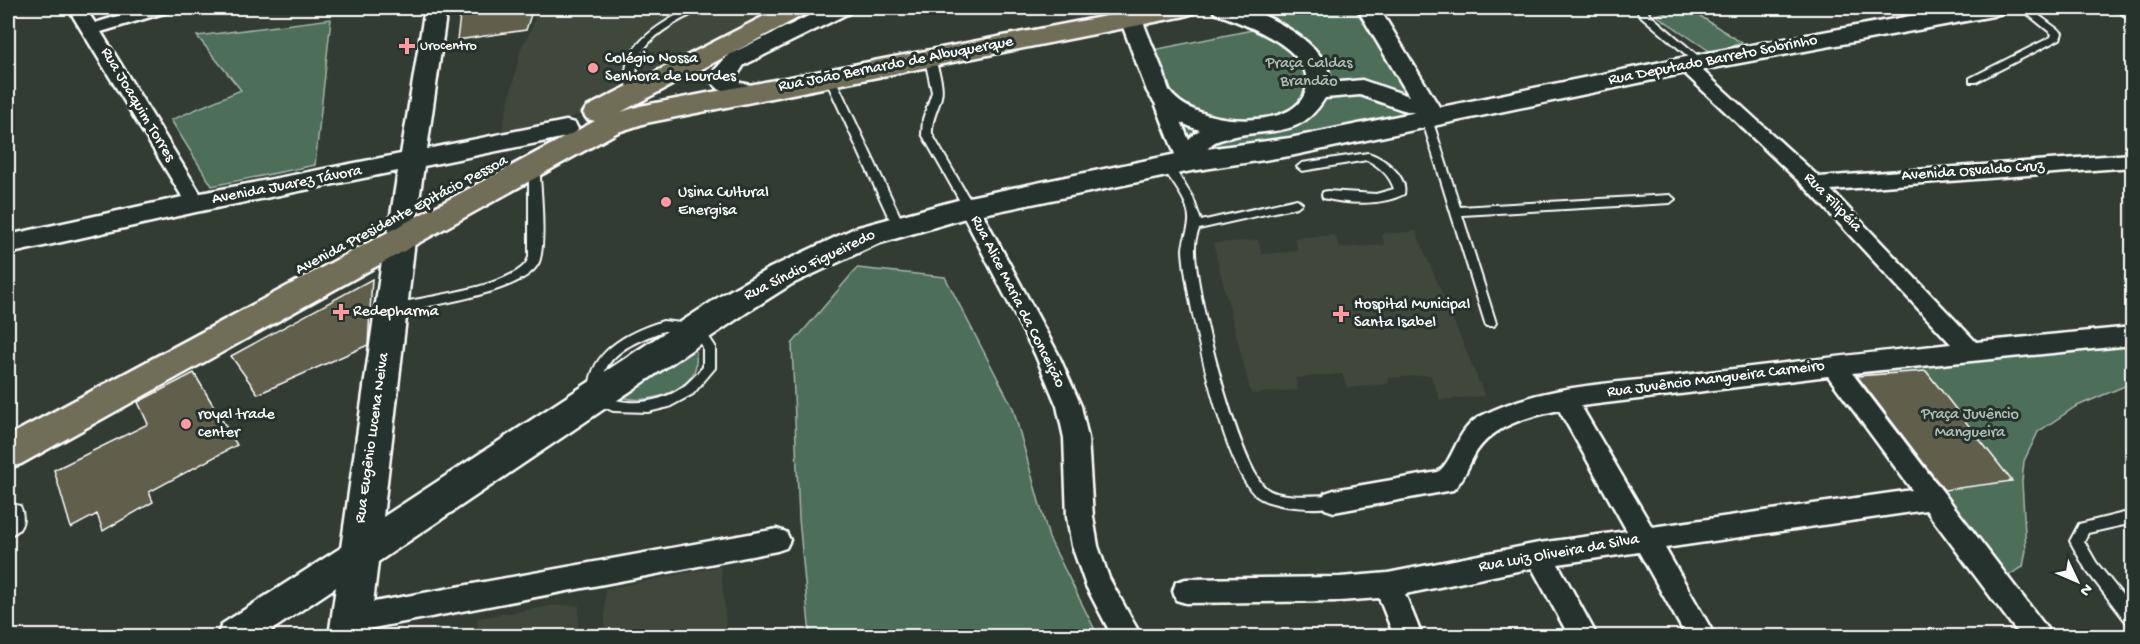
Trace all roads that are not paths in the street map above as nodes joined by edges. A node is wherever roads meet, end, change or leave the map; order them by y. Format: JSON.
{"nodes":[{"id":1,"x":77,"y":8,"type":"edge"},
{"id":2,"x":161,"y":8,"type":"edge"},
{"id":3,"x":436,"y":8,"type":"edge"},
{"id":4,"x":697,"y":8,"type":"edge"},
{"id":5,"x":796,"y":8,"type":"edge"},
{"id":6,"x":842,"y":8,"type":"edge"},
{"id":7,"x":1185,"y":8,"type":"edge"},
{"id":8,"x":1223,"y":8,"type":"edge"},
{"id":9,"x":1368,"y":8,"type":"edge"},
{"id":10,"x":1645,"y":8,"type":"edge"},
{"id":11,"x":1993,"y":8,"type":"edge"},
{"id":12,"x":2024,"y":8,"type":"edge"},
{"id":13,"x":2125,"y":8,"type":"edge"},
{"id":14,"x":2133,"y":13,"type":"edge"},
{"id":15,"x":1264,"y":16,"type":"edge"},
{"id":16,"x":1131,"y":19,"type":"junction"},
{"id":17,"x":91,"y":30,"type":"junction"},
{"id":18,"x":930,"y":59,"type":"junction"},
{"id":19,"x":736,"y":60,"type":"junction"},
{"id":20,"x":1693,"y":63,"type":"junction"},
{"id":21,"x":830,"y":78,"type":"junction"},
{"id":22,"x":1973,"y":80,"type":"dead end"},
{"id":23,"x":753,"y":92,"type":"junction"},
{"id":24,"x":1316,"y":92,"type":"junction"},
{"id":25,"x":635,"y":93,"type":"junction"},
{"id":26,"x":1161,"y":95,"type":"junction"},
{"id":27,"x":1430,"y":115,"type":"junction"},
{"id":28,"x":608,"y":126,"type":"joint"},
{"id":29,"x":566,"y":129,"type":"junction"},
{"id":30,"x":1275,"y":139,"type":"junction"},
{"id":31,"x":2133,"y":160,"type":"edge"},
{"id":32,"x":411,"y":161,"type":"junction"},
{"id":33,"x":1182,"y":163,"type":"junction"},
{"id":34,"x":534,"y":166,"type":"junction"},
{"id":35,"x":1814,"y":184,"type":"junction"},
{"id":36,"x":1327,"y":195,"type":"dead end"},
{"id":37,"x":1670,"y":199,"type":"dead end"},
{"id":38,"x":1297,"y":202,"type":"dead end"},
{"id":39,"x":196,"y":203,"type":"junction"},
{"id":40,"x":969,"y":207,"type":"junction"},
{"id":41,"x":1457,"y":212,"type":"junction"},
{"id":42,"x":896,"y":221,"type":"junction"},
{"id":43,"x":1194,"y":226,"type":"junction"},
{"id":44,"x":402,"y":228,"type":"junction"},
{"id":45,"x":8,"y":244,"type":"edge"},
{"id":46,"x":390,"y":309,"type":"junction"},
{"id":47,"x":1490,"y":323,"type":"dead end"},
{"id":48,"x":697,"y":328,"type":"junction"},
{"id":49,"x":2133,"y":336,"type":"edge"},
{"id":50,"x":1970,"y":350,"type":"junction"},
{"id":51,"x":1833,"y":365,"type":"junction"},
{"id":52,"x":594,"y":397,"type":"junction"},
{"id":53,"x":1565,"y":400,"type":"junction"},
{"id":54,"x":8,"y":427,"type":"edge"},
{"id":55,"x":8,"y":453,"type":"edge"},
{"id":56,"x":1931,"y":498,"type":"junction"},
{"id":57,"x":1334,"y":501,"type":"joint"},
{"id":58,"x":8,"y":509,"type":"edge"},
{"id":59,"x":2133,"y":521,"type":"edge"},
{"id":60,"x":12,"y":528,"type":"dead end"},
{"id":61,"x":777,"y":540,"type":"dead end"},
{"id":62,"x":1645,"y":540,"type":"junction"},
{"id":63,"x":357,"y":555,"type":"junction"},
{"id":64,"x":1539,"y":555,"type":"junction"},
{"id":65,"x":1388,"y":585,"type":"junction"},
{"id":66,"x":1186,"y":591,"type":"dead end"},
{"id":67,"x":2133,"y":618,"type":"edge"},
{"id":68,"x":350,"y":628,"type":"edge"},
{"id":69,"x":234,"y":636,"type":"edge"},
{"id":70,"x":1127,"y":636,"type":"edge"},
{"id":71,"x":1408,"y":636,"type":"edge"},
{"id":72,"x":1583,"y":636,"type":"edge"},
{"id":73,"x":1701,"y":636,"type":"edge"},
{"id":74,"x":2036,"y":636,"type":"edge"}],
"edges":[{"from":1,"to":17,"type":"street","name":"Rua Joaquim Torres"},
{"from":2,"to":17,"type":"street"},
{"from":3,"to":32,"type":"street"},
{"from":4,"to":25,"type":"lane"},
{"from":5,"to":19,"type":"main road"},
{"from":5,"to":25,"type":"main road","name":"Avenida Presidente Epitácio Pessoa"},
{"from":6,"to":19,"type":"street"},
{"from":7,"to":16,"type":"main road","name":"Rua João Bernardo de Albuquerque"},
{"from":8,"to":15,"type":"street"},
{"from":9,"to":27,"type":"street"},
{"from":10,"to":20,"type":"lane"},
{"from":11,"to":20,"type":"main road","name":"Rua Deputado Barreto Sobrinho"},
{"from":12,"to":22,"type":"lane"},
{"from":13,"to":14,"type":"street"},
{"from":15,"to":24,"type":"street"},
{"from":16,"to":18,"type":"main road","name":"Rua João Bernardo de Albuquerque"},
{"from":16,"to":26,"type":"street"},
{"from":17,"to":39,"type":"street","name":"Rua Joaquim Torres"},
{"from":18,"to":21,"type":"main road","name":"Rua João Bernardo de Albuquerque"},
{"from":18,"to":40,"type":"lane"},
{"from":19,"to":23,"type":"street"},
{"from":20,"to":27,"type":"main road","name":"Rua Deputado Barreto Sobrinho"},
{"from":20,"to":35,"type":"street","name":"Rua Filipéia"},
{"from":21,"to":23,"type":"main road","name":"Rua João Bernardo de Albuquerque"},
{"from":21,"to":42,"type":"lane"},
{"from":23,"to":28,"type":"main road","name":"Rua João Bernardo de Albuquerque"},
{"from":24,"to":27,"type":"street"},
{"from":24,"to":30,"type":"street"},
{"from":25,"to":29,"type":"main road","name":"Avenida Presidente Epitácio Pessoa"},
{"from":26,"to":30,"type":"street"},
{"from":26,"to":33,"type":"street"},
{"from":27,"to":30,"type":"main road"},
{"from":27,"to":41,"type":"lane"},
{"from":28,"to":34,"type":"main road","name":"Avenida Presidente Epitácio Pessoa"},
{"from":29,"to":32,"type":"street","name":"Avenida Juarez Távora"},
{"from":29,"to":44,"type":"main road","name":"Avenida Presidente Epitácio Pessoa"},
{"from":30,"to":33,"type":"main road"},
{"from":30,"to":33,"type":"street"},
{"from":30,"to":36,"type":"lane"},
{"from":31,"to":35,"type":"street","name":"Avenida Osvaldo Cruz"},
{"from":32,"to":39,"type":"street","name":"Avenida Juarez Távora"},
{"from":32,"to":44,"type":"street"},
{"from":33,"to":40,"type":"main road","name":"Rua Síndio Figueiredo"},
{"from":33,"to":43,"type":"lane"},
{"from":34,"to":44,"type":"main road","name":"Avenida Presidente Epitácio Pessoa"},
{"from":34,"to":46,"type":"lane"},
{"from":35,"to":50,"type":"street","name":"Rua Filipéia"},
{"from":37,"to":41,"type":"lane"},
{"from":38,"to":43,"type":"lane"},
{"from":39,"to":45,"type":"street","name":"Avenida Juarez Távora"},
{"from":40,"to":42,"type":"main road","name":"Rua Síndio Figueiredo"},
{"from":40,"to":70,"type":"street","name":"Rua Alice Maria da Conceição"},
{"from":41,"to":47,"type":"lane"},
{"from":42,"to":48,"type":"main road","name":"Rua Síndio Figueiredo"},
{"from":43,"to":57,"type":"lane"},
{"from":44,"to":46,"type":"main road","name":"Rua Eugênio Lucena Neiva"},
{"from":44,"to":54,"type":"main road","name":"Avenida Presidente Epitácio Pessoa"},
{"from":44,"to":55,"type":"main road","name":"Avenida Presidente Epitácio Pessoa"},
{"from":46,"to":63,"type":"main road","name":"Rua Eugênio Lucena Neiva"},
{"from":48,"to":52,"type":"main road","name":"Rua Síndio Figueiredo"},
{"from":48,"to":52,"type":"lane"},
{"from":49,"to":50,"type":"street","name":"Rua Juvêncio Mangueira Carneiro"},
{"from":50,"to":51,"type":"street","name":"Rua Juvêncio Mangueira Carneiro"},
{"from":51,"to":53,"type":"street","name":"Rua Juvêncio Mangueira Carneiro"},
{"from":51,"to":56,"type":"street"},
{"from":52,"to":63,"type":"main road","name":"Rua Síndio Figueiredo"},
{"from":53,"to":57,"type":"street","name":"Rua Juvêncio Mangueira Carneiro"},
{"from":53,"to":62,"type":"street"},
{"from":56,"to":62,"type":"street","name":"Rua Luiz Oliveira da Silva"},
{"from":56,"to":74,"type":"street"},
{"from":58,"to":60,"type":"lane"},
{"from":59,"to":67,"type":"lane"},
{"from":61,"to":68,"type":"street"},
{"from":62,"to":64,"type":"street","name":"Rua Luiz Oliveira da Silva"},
{"from":62,"to":73,"type":"street"},
{"from":63,"to":68,"type":"main road","name":"Rua Eugênio Lucena Neiva"},
{"from":63,"to":69,"type":"street"},
{"from":64,"to":65,"type":"street","name":"Rua Luiz Oliveira da Silva"},
{"from":64,"to":72,"type":"street"},
{"from":65,"to":66,"type":"street","name":"Rua Luiz Oliveira da Silva"},
{"from":65,"to":71,"type":"street"}]}
